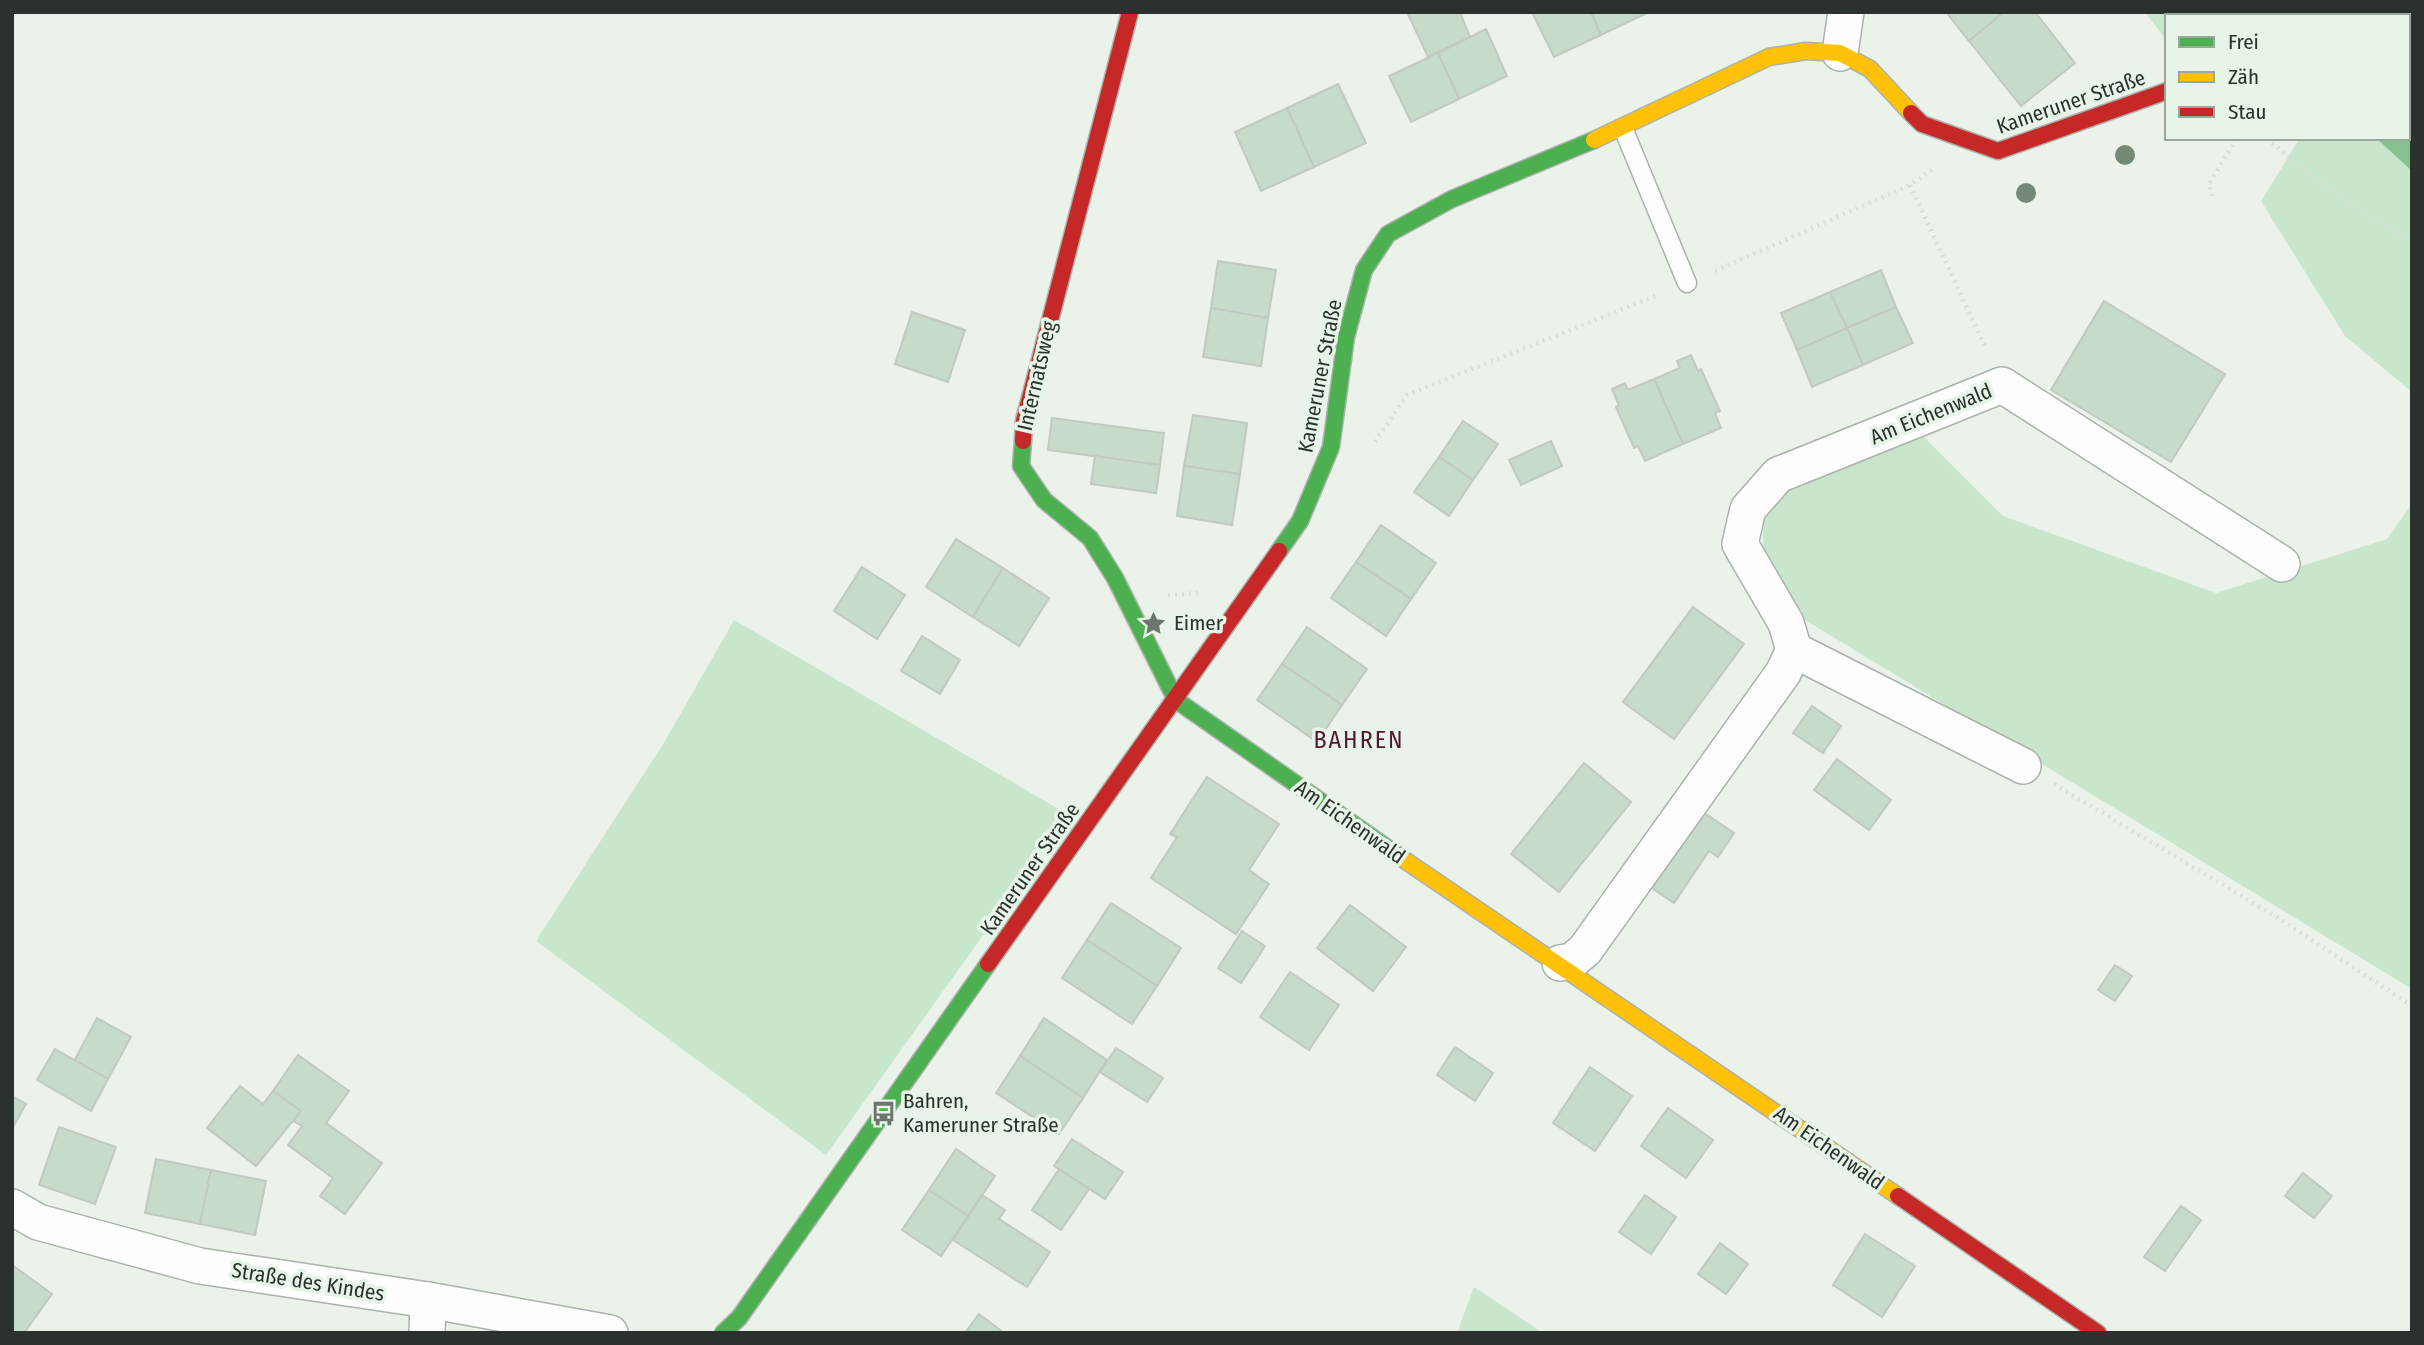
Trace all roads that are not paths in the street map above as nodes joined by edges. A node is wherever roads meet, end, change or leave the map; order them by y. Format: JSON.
{"nodes":[{"id":1,"x":1130,"y":12,"type":"edge"},
{"id":2,"x":1846,"y":12,"type":"edge"},
{"id":3,"x":1840,"y":53,"type":"junction"},
{"id":4,"x":2165,"y":92,"type":"edge"},
{"id":5,"x":1623,"y":128,"type":"junction"},
{"id":6,"x":1687,"y":283,"type":"road end"},
{"id":7,"x":2282,"y":564,"type":"dead end"},
{"id":8,"x":1794,"y":650,"type":"junction"},
{"id":9,"x":1176,"y":700,"type":"junction"},
{"id":10,"x":2023,"y":766,"type":"road end"},
{"id":11,"x":1560,"y":963,"type":"junction"},
{"id":12,"x":12,"y":1207,"type":"edge"},
{"id":13,"x":427,"y":1316,"type":"edge"},
{"id":14,"x":610,"y":1333,"type":"edge"},
{"id":15,"x":723,"y":1333,"type":"edge"},
{"id":16,"x":2098,"y":1333,"type":"edge"}],
"edges":[{"from":1,"to":9,"type":"street","name":"Internatsweg"},
{"from":2,"to":3,"type":"street"},
{"from":3,"to":4,"type":"street","name":"Kameruner Straße"},
{"from":3,"to":5,"type":"street","name":"Kameruner Straße"},
{"from":5,"to":6,"type":"lane"},
{"from":5,"to":9,"type":"street","name":"Kameruner Straße"},
{"from":7,"to":8,"type":"street","name":"Am Eichenwald"},
{"from":8,"to":10,"type":"street"},
{"from":8,"to":11,"type":"street"},
{"from":9,"to":11,"type":"street","name":"Am Eichenwald"},
{"from":9,"to":15,"type":"street","name":"Kameruner Straße"},
{"from":11,"to":16,"type":"street","name":"Am Eichenwald"},
{"from":12,"to":13,"type":"street","name":"Straße des Kindes"},
{"from":13,"to":14,"type":"street","name":"Straße des Kindes"}]}
